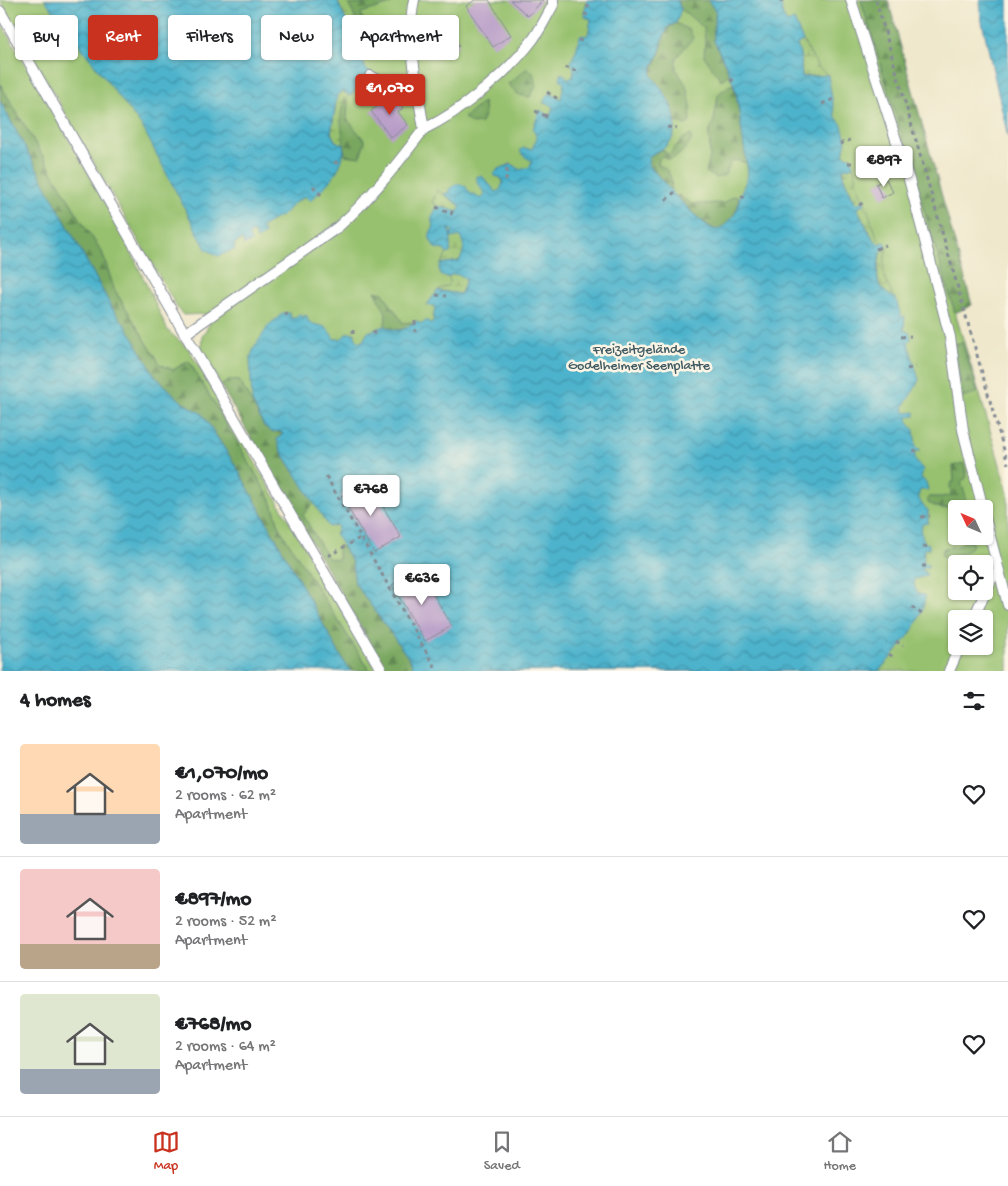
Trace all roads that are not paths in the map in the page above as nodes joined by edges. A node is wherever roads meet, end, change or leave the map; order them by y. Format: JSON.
{"nodes":[{"id":1,"x":414,"y":0,"type":"edge"},
{"id":2,"x":554,"y":0,"type":"edge"},
{"id":3,"x":852,"y":0,"type":"edge"},
{"id":4,"x":0,"y":11,"type":"edge"},
{"id":5,"x":370,"y":76,"type":"dead end"},
{"id":6,"x":394,"y":87,"type":"dead end"},
{"id":7,"x":424,"y":129,"type":"junction"},
{"id":8,"x":185,"y":334,"type":"junction"},
{"id":9,"x":980,"y":500,"type":"edge"},
{"id":10,"x":992,"y":545,"type":"edge"},
{"id":11,"x":998,"y":571,"type":"junction"},
{"id":12,"x":1008,"y":605,"type":"edge"},
{"id":13,"x":977,"y":610,"type":"edge"},
{"id":14,"x":956,"y":655,"type":"edge"},
{"id":15,"x":382,"y":671,"type":"edge"},
{"id":16,"x":949,"y":671,"type":"edge"}],
"edges":[{"from":1,"to":7,"type":"lane"},
{"from":2,"to":7,"type":"lane"},
{"from":3,"to":9,"type":"lane"},
{"from":4,"to":8,"type":"lane"},
{"from":5,"to":6,"type":"lane"},
{"from":7,"to":8,"type":"lane"},
{"from":8,"to":15,"type":"lane"},
{"from":10,"to":11,"type":"lane"},
{"from":11,"to":12,"type":"lane"},
{"from":11,"to":13,"type":"lane"},
{"from":14,"to":16,"type":"lane"}]}
